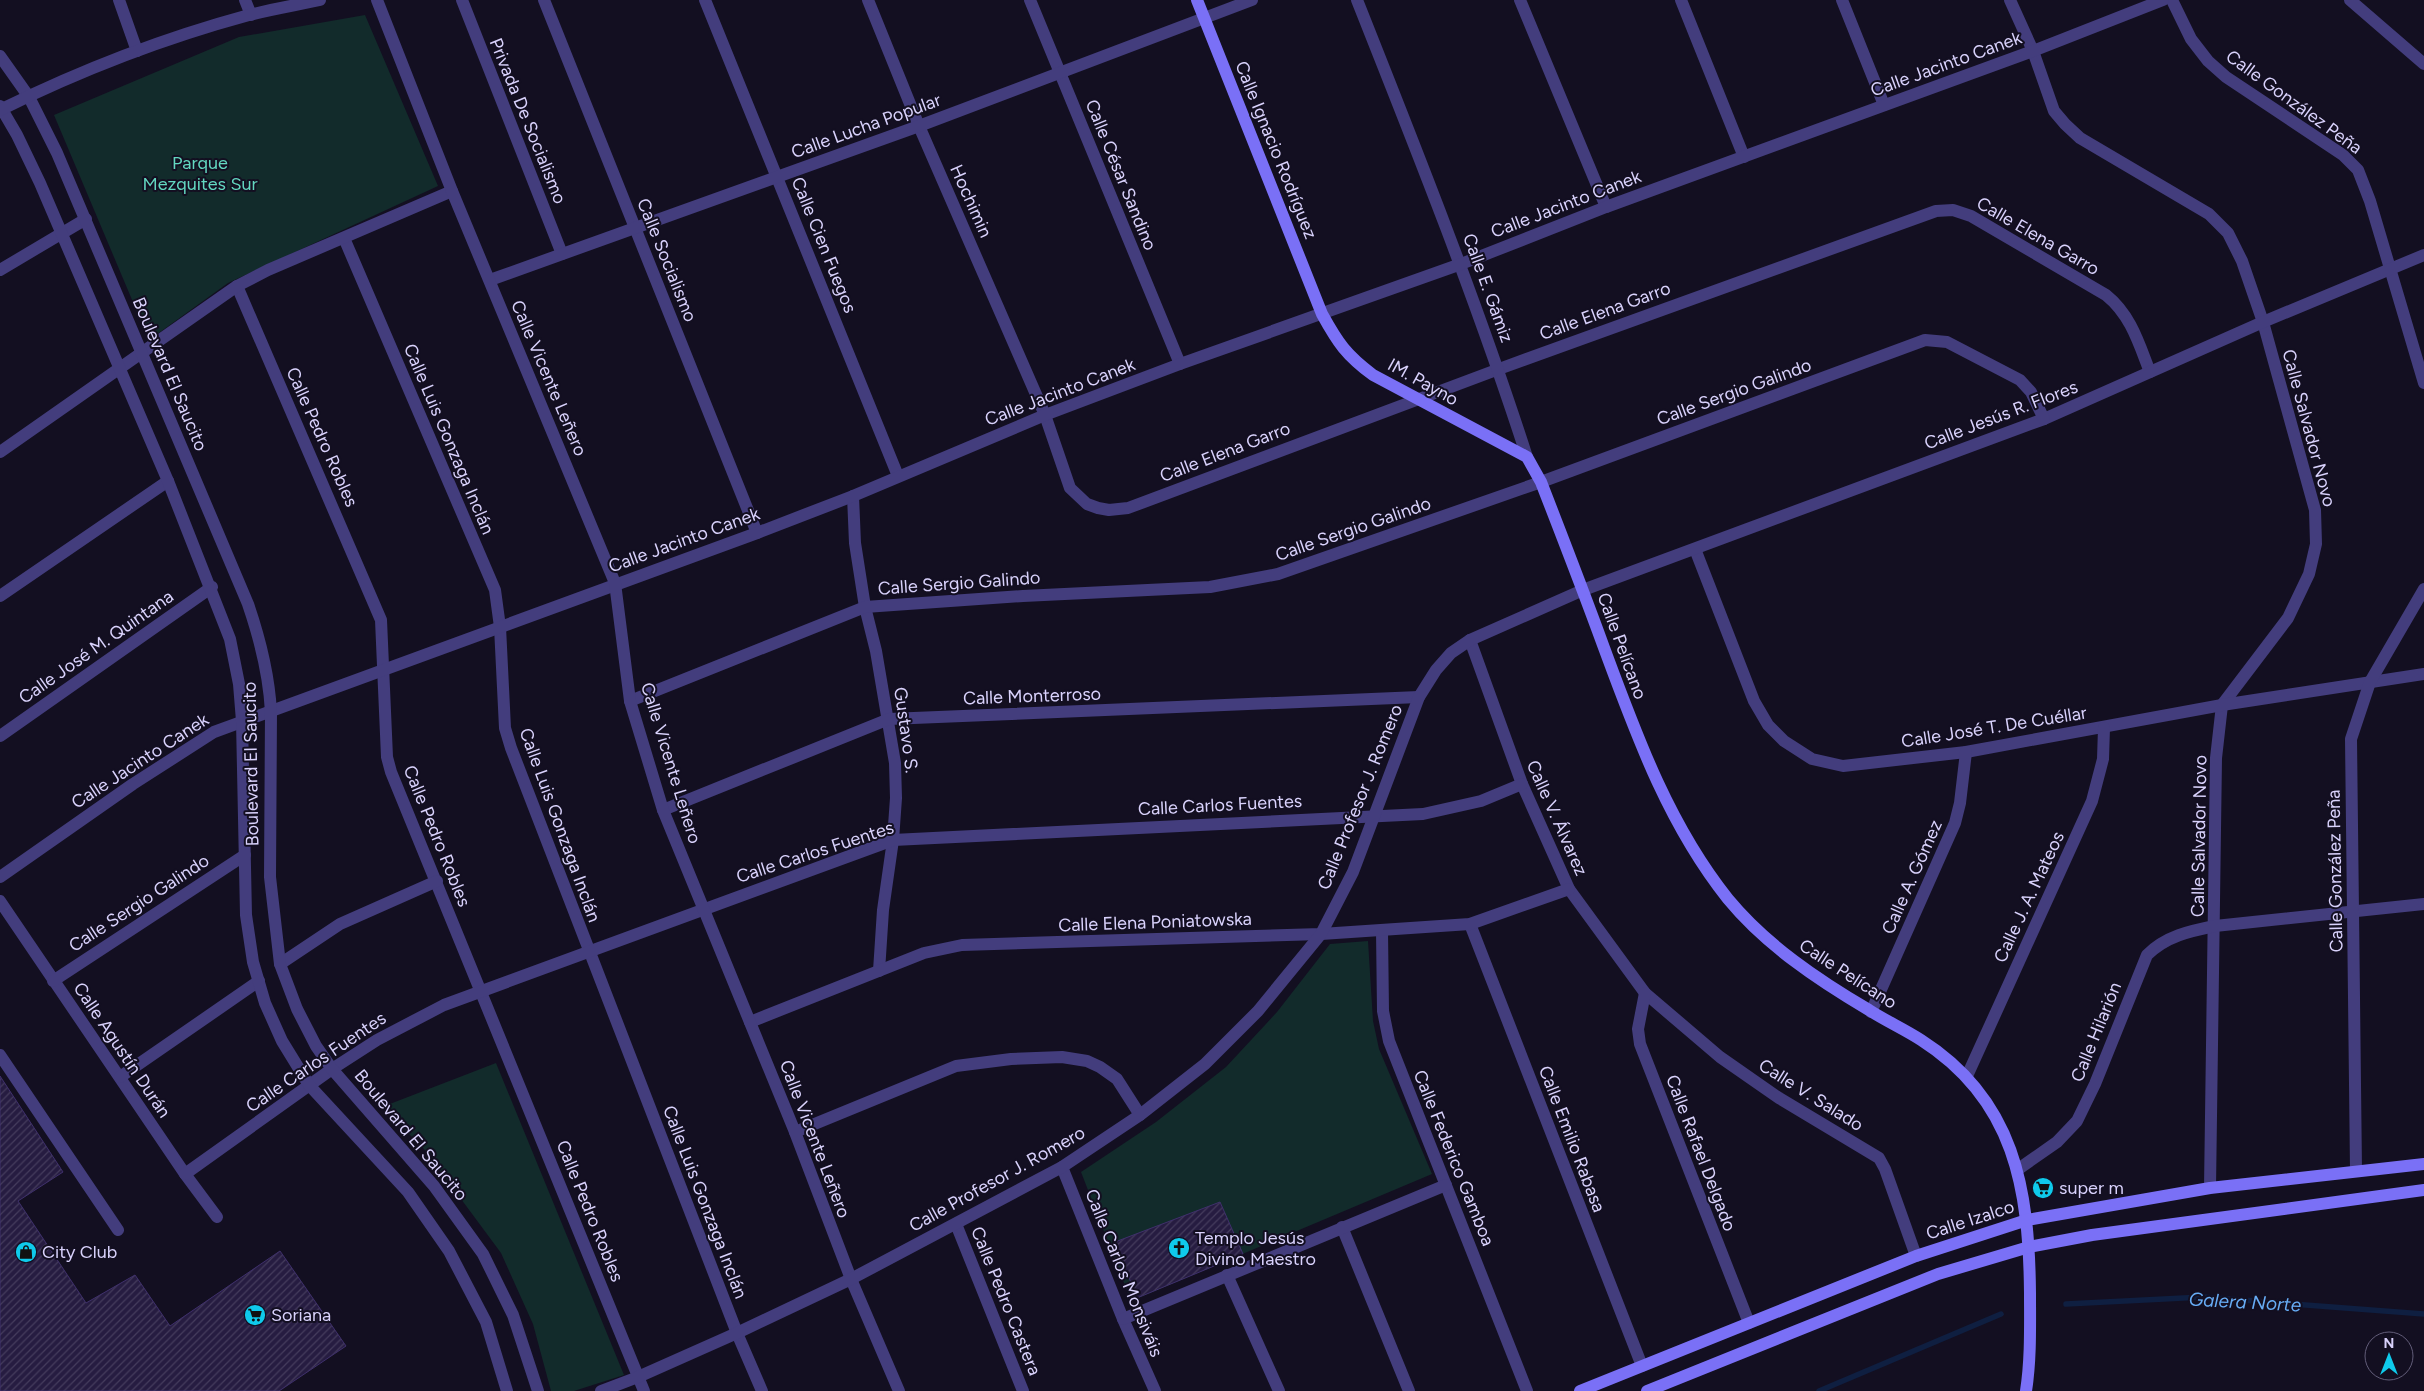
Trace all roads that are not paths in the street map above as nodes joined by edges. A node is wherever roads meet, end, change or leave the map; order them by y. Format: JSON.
{"nodes":[{"id":1,"x":110,"y":0,"type":"edge"},
{"id":2,"x":245,"y":0,"type":"edge"},
{"id":3,"x":320,"y":0,"type":"edge"},
{"id":4,"x":377,"y":0,"type":"edge"},
{"id":5,"x":462,"y":0,"type":"edge"},
{"id":6,"x":544,"y":0,"type":"edge"},
{"id":7,"x":705,"y":0,"type":"edge"},
{"id":8,"x":868,"y":0,"type":"edge"},
{"id":9,"x":1030,"y":0,"type":"edge"},
{"id":10,"x":1197,"y":0,"type":"edge"},
{"id":11,"x":1252,"y":0,"type":"edge"},
{"id":12,"x":1357,"y":0,"type":"edge"},
{"id":13,"x":1520,"y":0,"type":"edge"},
{"id":14,"x":1681,"y":0,"type":"edge"},
{"id":15,"x":1842,"y":0,"type":"edge"},
{"id":16,"x":2010,"y":0,"type":"edge"},
{"id":17,"x":2163,"y":0,"type":"edge"},
{"id":18,"x":2172,"y":0,"type":"edge"},
{"id":19,"x":2350,"y":0,"type":"edge"},
{"id":20,"x":120,"y":4,"type":"edge"},
{"id":21,"x":251,"y":14,"type":"junction"},
{"id":22,"x":1205,"y":17,"type":"junction"},
{"id":23,"x":137,"y":51,"type":"junction"},
{"id":24,"x":2033,"y":51,"type":"junction"},
{"id":25,"x":0,"y":56,"type":"edge"},
{"id":26,"x":2424,"y":64,"type":"edge"},
{"id":27,"x":1060,"y":74,"type":"junction"},
{"id":28,"x":28,"y":97,"type":"junction"},
{"id":29,"x":1884,"y":105,"type":"junction"},
{"id":30,"x":1,"y":108,"type":"edge"},
{"id":31,"x":919,"y":126,"type":"junction"},
{"id":32,"x":1744,"y":156,"type":"junction"},
{"id":33,"x":777,"y":176,"type":"junction"},
{"id":34,"x":452,"y":191,"type":"junction"},
{"id":35,"x":1606,"y":207,"type":"junction"},
{"id":36,"x":86,"y":218,"type":"junction"},
{"id":37,"x":635,"y":228,"type":"junction"},
{"id":38,"x":60,"y":233,"type":"junction"},
{"id":39,"x":344,"y":238,"type":"junction"},
{"id":40,"x":562,"y":254,"type":"junction"},
{"id":41,"x":2424,"y":254,"type":"edge"},
{"id":42,"x":1461,"y":264,"type":"junction"},
{"id":43,"x":2390,"y":268,"type":"junction"},
{"id":44,"x":0,"y":270,"type":"edge"},
{"id":45,"x":490,"y":280,"type":"junction"},
{"id":46,"x":237,"y":286,"type":"junction"},
{"id":47,"x":1322,"y":314,"type":"junction"},
{"id":48,"x":2263,"y":322,"type":"junction"},
{"id":49,"x":142,"y":354,"type":"junction"},
{"id":50,"x":1180,"y":364,"type":"junction"},
{"id":51,"x":118,"y":369,"type":"junction"},
{"id":52,"x":1499,"y":369,"type":"junction"},
{"id":53,"x":2150,"y":372,"type":"junction"},
{"id":54,"x":2424,"y":383,"type":"edge"},
{"id":55,"x":1416,"y":400,"type":"junction"},
{"id":56,"x":1045,"y":415,"type":"junction"},
{"id":57,"x":2044,"y":419,"type":"junction"},
{"id":58,"x":0,"y":452,"type":"edge"},
{"id":59,"x":1527,"y":457,"type":"junction"},
{"id":60,"x":898,"y":476,"type":"junction"},
{"id":61,"x":168,"y":481,"type":"junction"},
{"id":62,"x":1541,"y":482,"type":"junction"},
{"id":63,"x":853,"y":496,"type":"junction"},
{"id":64,"x":757,"y":533,"type":"junction"},
{"id":65,"x":1695,"y":548,"type":"junction"},
{"id":66,"x":615,"y":583,"type":"junction"},
{"id":67,"x":212,"y":587,"type":"junction"},
{"id":68,"x":2424,"y":589,"type":"edge"},
{"id":69,"x":1583,"y":590,"type":"junction"},
{"id":70,"x":0,"y":596,"type":"edge"},
{"id":71,"x":865,"y":607,"type":"junction"},
{"id":72,"x":500,"y":627,"type":"junction"},
{"id":73,"x":1470,"y":640,"type":"junction"},
{"id":74,"x":383,"y":670,"type":"junction"},
{"id":75,"x":2424,"y":674,"type":"edge"},
{"id":76,"x":2370,"y":682,"type":"junction"},
{"id":77,"x":1419,"y":697,"type":"junction"},
{"id":78,"x":630,"y":701,"type":"junction"},
{"id":79,"x":2222,"y":705,"type":"junction"},
{"id":80,"x":271,"y":712,"type":"junction"},
{"id":81,"x":889,"y":719,"type":"junction"},
{"id":82,"x":242,"y":721,"type":"junction"},
{"id":83,"x":2104,"y":728,"type":"junction"},
{"id":84,"x":0,"y":736,"type":"edge"},
{"id":85,"x":1966,"y":752,"type":"junction"},
{"id":86,"x":1522,"y":784,"type":"junction"},
{"id":87,"x":663,"y":810,"type":"junction"},
{"id":88,"x":1377,"y":815,"type":"junction"},
{"id":89,"x":893,"y":840,"type":"junction"},
{"id":90,"x":245,"y":855,"type":"junction"},
{"id":91,"x":0,"y":877,"type":"edge"},
{"id":92,"x":437,"y":881,"type":"junction"},
{"id":93,"x":1569,"y":889,"type":"junction"},
{"id":94,"x":0,"y":901,"type":"edge"},
{"id":95,"x":2424,"y":904,"type":"edge"},
{"id":96,"x":702,"y":909,"type":"junction"},
{"id":97,"x":2354,"y":911,"type":"junction"},
{"id":98,"x":1470,"y":924,"type":"junction"},
{"id":99,"x":2215,"y":926,"type":"junction"},
{"id":100,"x":1382,"y":931,"type":"junction"},
{"id":101,"x":1321,"y":934,"type":"junction"},
{"id":102,"x":588,"y":951,"type":"junction"},
{"id":103,"x":280,"y":964,"type":"junction"},
{"id":104,"x":879,"y":971,"type":"junction"},
{"id":105,"x":54,"y":981,"type":"junction"},
{"id":106,"x":259,"y":981,"type":"junction"},
{"id":107,"x":481,"y":990,"type":"junction"},
{"id":108,"x":1646,"y":993,"type":"junction"},
{"id":109,"x":1871,"y":1012,"type":"junction"},
{"id":110,"x":750,"y":1022,"type":"junction"},
{"id":111,"x":0,"y":1055,"type":"edge"},
{"id":112,"x":332,"y":1069,"type":"junction"},
{"id":113,"x":1967,"y":1076,"type":"junction"},
{"id":114,"x":120,"y":1077,"type":"junction"},
{"id":115,"x":309,"y":1085,"type":"junction"},
{"id":116,"x":1140,"y":1115,"type":"junction"},
{"id":117,"x":795,"y":1132,"type":"junction"},
{"id":118,"x":2424,"y":1164,"type":"edge"},
{"id":119,"x":1062,"y":1167,"type":"junction"},
{"id":120,"x":2017,"y":1170,"type":"junction"},
{"id":121,"x":2356,"y":1170,"type":"junction"},
{"id":122,"x":185,"y":1174,"type":"junction"},
{"id":123,"x":1446,"y":1185,"type":"junction"},
{"id":124,"x":2210,"y":1188,"type":"junction"},
{"id":125,"x":2424,"y":1190,"type":"edge"},
{"id":126,"x":217,"y":1216,"type":"dead end"},
{"id":127,"x":2028,"y":1220,"type":"junction"},
{"id":128,"x":956,"y":1224,"type":"junction"},
{"id":129,"x":1342,"y":1227,"type":"junction"},
{"id":130,"x":118,"y":1230,"type":"dead end"},
{"id":131,"x":2030,"y":1247,"type":"junction"},
{"id":132,"x":1916,"y":1256,"type":"junction"},
{"id":133,"x":1227,"y":1275,"type":"junction"},
{"id":134,"x":851,"y":1279,"type":"junction"},
{"id":135,"x":1123,"y":1319,"type":"junction"},
{"id":136,"x":1749,"y":1323,"type":"junction"},
{"id":137,"x":737,"y":1333,"type":"junction"},
{"id":138,"x":1642,"y":1366,"type":"junction"},
{"id":139,"x":638,"y":1377,"type":"junction"},
{"id":140,"x":507,"y":1391,"type":"edge"},
{"id":141,"x":538,"y":1391,"type":"edge"},
{"id":142,"x":601,"y":1391,"type":"edge"},
{"id":143,"x":644,"y":1391,"type":"edge"},
{"id":144,"x":762,"y":1391,"type":"edge"},
{"id":145,"x":899,"y":1391,"type":"edge"},
{"id":146,"x":1023,"y":1391,"type":"edge"},
{"id":147,"x":1155,"y":1391,"type":"edge"},
{"id":148,"x":1279,"y":1391,"type":"edge"},
{"id":149,"x":1409,"y":1391,"type":"edge"},
{"id":150,"x":1527,"y":1391,"type":"edge"},
{"id":151,"x":1580,"y":1391,"type":"edge"},
{"id":152,"x":1646,"y":1391,"type":"edge"},
{"id":153,"x":2026,"y":1391,"type":"edge"}],
"edges":[{"from":1,"to":20,"type":"street"},
{"from":2,"to":21,"type":"street"},
{"from":3,"to":21,"type":"street"},
{"from":4,"to":34,"type":"street","name":"Calle Vicente Leñero"},
{"from":5,"to":40,"type":"street","name":"Privada De Socialismo"},
{"from":6,"to":37,"type":"street","name":"Calle Socialismo"},
{"from":7,"to":33,"type":"street","name":"Calle Cien Fuegos"},
{"from":8,"to":31,"type":"street","name":"Hochimin"},
{"from":9,"to":27,"type":"street","name":"Calle César Sandino"},
{"from":10,"to":22,"type":"main road","name":"Calle Ignacio Rodríguez"},
{"from":11,"to":22,"type":"street","name":"Calle Lucha Popular"},
{"from":12,"to":42,"type":"street","name":"Calle E. Gámiz"},
{"from":13,"to":35,"type":"street"},
{"from":14,"to":32,"type":"street"},
{"from":15,"to":29,"type":"street"},
{"from":16,"to":24,"type":"street","name":"Calle Salvador Novo"},
{"from":17,"to":24,"type":"street","name":"Calle Jacinto Canek"},
{"from":18,"to":43,"type":"street","name":"Calle González Peña"},
{"from":19,"to":26,"type":"street"},
{"from":20,"to":23,"type":"street"},
{"from":21,"to":23,"type":"street"},
{"from":22,"to":27,"type":"street","name":"Calle Lucha Popular"},
{"from":22,"to":47,"type":"main road","name":"Calle Ignacio Rodríguez"},
{"from":23,"to":28,"type":"street"},
{"from":24,"to":29,"type":"street","name":"Calle Jacinto Canek"},
{"from":24,"to":48,"type":"street","name":"Calle Salvador Novo"},
{"from":25,"to":28,"type":"street","name":"Boulevard El Saucito"},
{"from":27,"to":31,"type":"street","name":"Calle Lucha Popular"},
{"from":27,"to":50,"type":"street","name":"Calle César Sandino"},
{"from":28,"to":30,"type":"street"},
{"from":28,"to":36,"type":"street","name":"Boulevard El Saucito"},
{"from":29,"to":32,"type":"street","name":"Calle Jacinto Canek"},
{"from":30,"to":38,"type":"street","name":"Boulevard El Saucito"},
{"from":31,"to":33,"type":"street","name":"Calle Lucha Popular"},
{"from":31,"to":56,"type":"street","name":"Hochimin"},
{"from":32,"to":35,"type":"street","name":"Calle Jacinto Canek"},
{"from":33,"to":37,"type":"street","name":"Calle Lucha Popular"},
{"from":33,"to":60,"type":"street","name":"Calle Cien Fuegos"},
{"from":34,"to":39,"type":"street"},
{"from":34,"to":45,"type":"street","name":"Calle Vicente Leñero"},
{"from":35,"to":42,"type":"street","name":"Calle Jacinto Canek"},
{"from":36,"to":38,"type":"street"},
{"from":36,"to":49,"type":"street","name":"Boulevard El Saucito"},
{"from":37,"to":40,"type":"street","name":"Calle Lucha Popular"},
{"from":37,"to":64,"type":"street","name":"Calle Socialismo"},
{"from":38,"to":44,"type":"street"},
{"from":38,"to":51,"type":"street","name":"Boulevard El Saucito"},
{"from":39,"to":46,"type":"street"},
{"from":39,"to":72,"type":"street","name":"Calle Luis Gonzaga Inclán"},
{"from":40,"to":45,"type":"street","name":"Calle Lucha Popular"},
{"from":41,"to":43,"type":"street","name":"Calle Jesús R. Flores"},
{"from":42,"to":47,"type":"street","name":"Calle Jacinto Canek"},
{"from":42,"to":52,"type":"street","name":"Calle E. Gámiz"},
{"from":43,"to":48,"type":"street","name":"Calle Jesús R. Flores"},
{"from":43,"to":54,"type":"street","name":"Calle González Peña"},
{"from":45,"to":66,"type":"street","name":"Calle Vicente Leñero"},
{"from":46,"to":49,"type":"street"},
{"from":46,"to":74,"type":"street","name":"Calle Pedro Robles"},
{"from":47,"to":50,"type":"street","name":"Calle Jacinto Canek"},
{"from":47,"to":55,"type":"main road","name":"IM. Payno"},
{"from":48,"to":53,"type":"street","name":"Calle Jesús R. Flores"},
{"from":48,"to":79,"type":"street","name":"Calle Salvador Novo"},
{"from":49,"to":51,"type":"street"},
{"from":49,"to":80,"type":"street","name":"Boulevard El Saucito"},
{"from":50,"to":56,"type":"street","name":"Calle Jacinto Canek"},
{"from":51,"to":58,"type":"street"},
{"from":51,"to":61,"type":"street","name":"Boulevard El Saucito"},
{"from":52,"to":53,"type":"street","name":"Calle Elena Garro"},
{"from":52,"to":55,"type":"street","name":"Calle Elena Garro"},
{"from":52,"to":59,"type":"street","name":"Calle E. Gámiz"},
{"from":53,"to":57,"type":"street","name":"Calle Jesús R. Flores"},
{"from":55,"to":56,"type":"street","name":"Calle Elena Garro"},
{"from":55,"to":59,"type":"main road","name":"IM. Payno"},
{"from":56,"to":60,"type":"street","name":"Calle Jacinto Canek"},
{"from":57,"to":62,"type":"street","name":"Calle Sergio Galindo"},
{"from":57,"to":65,"type":"street","name":"Calle Jesús R. Flores"},
{"from":59,"to":62,"type":"main road","name":"Calle E. Gámiz"},
{"from":60,"to":63,"type":"street","name":"Calle Jacinto Canek"},
{"from":61,"to":67,"type":"street","name":"Boulevard El Saucito"},
{"from":61,"to":70,"type":"street"},
{"from":62,"to":69,"type":"main road","name":"Calle E. Gámiz"},
{"from":62,"to":71,"type":"street","name":"Calle Sergio Galindo"},
{"from":63,"to":64,"type":"street","name":"Calle Jacinto Canek"},
{"from":63,"to":71,"type":"street","name":"Gustavo S."},
{"from":64,"to":66,"type":"street","name":"Calle Jacinto Canek"},
{"from":65,"to":69,"type":"street","name":"Calle Jesús R. Flores"},
{"from":65,"to":85,"type":"street","name":"Calle José T. De Cuéllar"},
{"from":66,"to":72,"type":"street","name":"Calle Jacinto Canek"},
{"from":66,"to":78,"type":"street","name":"Calle Vicente Leñero"},
{"from":67,"to":82,"type":"street","name":"Boulevard El Saucito"},
{"from":67,"to":84,"type":"street","name":"Calle José M. Quintana"},
{"from":68,"to":76,"type":"street","name":"Calle González Peña"},
{"from":69,"to":73,"type":"street","name":"Calle Profesor J. Romero"},
{"from":69,"to":109,"type":"main road","name":"Calle Pelícano"},
{"from":71,"to":78,"type":"street","name":"Calle Sergio Galindo"},
{"from":71,"to":81,"type":"street","name":"Gustavo S."},
{"from":72,"to":74,"type":"street","name":"Calle Jacinto Canek"},
{"from":72,"to":102,"type":"street","name":"Calle Luis Gonzaga Inclán"},
{"from":73,"to":77,"type":"street","name":"Calle Profesor J. Romero"},
{"from":73,"to":86,"type":"street","name":"Calle V. Álvarez"},
{"from":74,"to":80,"type":"street","name":"Calle Jacinto Canek"},
{"from":74,"to":92,"type":"street","name":"Calle Pedro Robles"},
{"from":75,"to":76,"type":"street","name":"Calle José T. De Cuéllar"},
{"from":76,"to":79,"type":"street","name":"Calle José T. De Cuéllar"},
{"from":76,"to":97,"type":"street","name":"Calle González Peña"},
{"from":77,"to":81,"type":"street","name":"Calle Monterroso"},
{"from":77,"to":88,"type":"street","name":"Calle Profesor J. Romero"},
{"from":78,"to":87,"type":"street","name":"Calle Vicente Leñero"},
{"from":79,"to":83,"type":"street","name":"Calle José T. De Cuéllar"},
{"from":79,"to":99,"type":"street","name":"Calle Salvador Novo"},
{"from":80,"to":82,"type":"street","name":"Calle Jacinto Canek"},
{"from":80,"to":103,"type":"street","name":"Boulevard El Saucito"},
{"from":81,"to":87,"type":"street","name":"Calle Monterroso"},
{"from":81,"to":89,"type":"street","name":"Gustavo S."},
{"from":82,"to":90,"type":"street","name":"Boulevard El Saucito"},
{"from":82,"to":91,"type":"street","name":"Calle Jacinto Canek"},
{"from":83,"to":85,"type":"street","name":"Calle José T. De Cuéllar"},
{"from":83,"to":113,"type":"street","name":"Calle J. A. Mateos"},
{"from":85,"to":109,"type":"street","name":"Calle A. Gómez"},
{"from":86,"to":88,"type":"street","name":"Calle Carlos Fuentes"},
{"from":86,"to":93,"type":"street","name":"Calle V. Álvarez"},
{"from":87,"to":96,"type":"street","name":"Calle Vicente Leñero"},
{"from":88,"to":89,"type":"street","name":"Calle Carlos Fuentes"},
{"from":88,"to":101,"type":"street","name":"Calle Profesor J. Romero"},
{"from":89,"to":96,"type":"street","name":"Calle Carlos Fuentes"},
{"from":89,"to":104,"type":"street","name":"Gustavo S."},
{"from":90,"to":105,"type":"street","name":"Calle Sergio Galindo"},
{"from":90,"to":106,"type":"street","name":"Boulevard El Saucito"},
{"from":92,"to":103,"type":"street"},
{"from":92,"to":107,"type":"street","name":"Calle Pedro Robles"},
{"from":93,"to":98,"type":"street","name":"Calle Elena Poniatowska"},
{"from":93,"to":108,"type":"street","name":"Calle V. Álvarez"},
{"from":94,"to":105,"type":"street","name":"Calle Agustín Durán"},
{"from":95,"to":97,"type":"street","name":"Calle Hilarión"},
{"from":96,"to":102,"type":"street","name":"Calle Carlos Fuentes"},
{"from":96,"to":110,"type":"street","name":"Calle Vicente Leñero"},
{"from":97,"to":99,"type":"street","name":"Calle Hilarión"},
{"from":97,"to":121,"type":"street","name":"Calle González Peña"},
{"from":98,"to":100,"type":"street","name":"Calle Elena Poniatowska"},
{"from":98,"to":138,"type":"street","name":"Calle Emilio Rabasa"},
{"from":99,"to":120,"type":"street","name":"Calle Hilarión"},
{"from":99,"to":124,"type":"street","name":"Calle Salvador Novo"},
{"from":100,"to":101,"type":"street","name":"Calle Elena Poniatowska"},
{"from":100,"to":123,"type":"street","name":"Calle Federico Gamboa"},
{"from":101,"to":104,"type":"street","name":"Calle Elena Poniatowska"},
{"from":101,"to":116,"type":"street","name":"Calle Profesor J. Romero"},
{"from":102,"to":107,"type":"street","name":"Calle Carlos Fuentes"},
{"from":102,"to":137,"type":"street","name":"Calle Luis Gonzaga Inclán"},
{"from":103,"to":112,"type":"street","name":"Boulevard El Saucito"},
{"from":104,"to":110,"type":"street","name":"Calle Elena Poniatowska"},
{"from":105,"to":114,"type":"street","name":"Calle Agustín Durán"},
{"from":106,"to":114,"type":"street"},
{"from":106,"to":115,"type":"street","name":"Boulevard El Saucito"},
{"from":107,"to":112,"type":"street","name":"Calle Carlos Fuentes"},
{"from":107,"to":139,"type":"street","name":"Calle Pedro Robles"},
{"from":108,"to":132,"type":"street","name":"Calle V. Salado"},
{"from":108,"to":136,"type":"street","name":"Calle Rafael Delgado"},
{"from":109,"to":113,"type":"main road","name":"Calle Pelícano"},
{"from":110,"to":117,"type":"street","name":"Calle Vicente Leñero"},
{"from":111,"to":130,"type":"street"},
{"from":112,"to":115,"type":"street","name":"Calle Carlos Fuentes"},
{"from":112,"to":141,"type":"street","name":"Boulevard El Saucito"},
{"from":113,"to":120,"type":"main road","name":"Calle Pelícano"},
{"from":114,"to":122,"type":"street","name":"Calle Agustín Durán"},
{"from":115,"to":122,"type":"street","name":"Calle Carlos Fuentes"},
{"from":115,"to":140,"type":"street","name":"Boulevard El Saucito"},
{"from":116,"to":117,"type":"street"},
{"from":116,"to":119,"type":"street","name":"Calle Profesor J. Romero"},
{"from":117,"to":134,"type":"street","name":"Calle Vicente Leñero"},
{"from":118,"to":121,"type":"main road","name":"Calle Izalco"},
{"from":119,"to":128,"type":"street","name":"Calle Profesor J. Romero"},
{"from":119,"to":135,"type":"street","name":"Calle Carlos Monsiváis"},
{"from":120,"to":127,"type":"main road","name":"Calle Pelícano"},
{"from":121,"to":124,"type":"main road","name":"Calle Izalco"},
{"from":122,"to":126,"type":"street","name":"Calle Agustín Durán"},
{"from":123,"to":129,"type":"street"},
{"from":123,"to":150,"type":"street","name":"Calle Federico Gamboa"},
{"from":124,"to":127,"type":"main road","name":"Calle Izalco"},
{"from":125,"to":131,"type":"main road"},
{"from":127,"to":131,"type":"main road","name":"Calle Pelícano"},
{"from":127,"to":132,"type":"main road","name":"Calle Izalco"},
{"from":128,"to":134,"type":"street","name":"Calle Profesor J. Romero"},
{"from":128,"to":146,"type":"street","name":"Calle Pedro Castera"},
{"from":129,"to":133,"type":"street"},
{"from":129,"to":149,"type":"street"},
{"from":131,"to":152,"type":"main road"},
{"from":131,"to":153,"type":"main road","name":"Calle Pelícano"},
{"from":132,"to":136,"type":"main road","name":"Calle Izalco"},
{"from":133,"to":135,"type":"street"},
{"from":133,"to":148,"type":"street"},
{"from":134,"to":137,"type":"street","name":"Calle Profesor J. Romero"},
{"from":134,"to":145,"type":"street","name":"Calle Vicente Leñero"},
{"from":135,"to":147,"type":"street","name":"Calle Carlos Monsiváis"},
{"from":136,"to":138,"type":"main road","name":"Calle Izalco"},
{"from":137,"to":139,"type":"street","name":"Calle Profesor J. Romero"},
{"from":137,"to":144,"type":"street","name":"Calle Luis Gonzaga Inclán"},
{"from":138,"to":151,"type":"main road","name":"Calle Izalco"},
{"from":139,"to":142,"type":"street","name":"Calle Profesor J. Romero"},
{"from":139,"to":143,"type":"street","name":"Calle Pedro Robles"}]}
